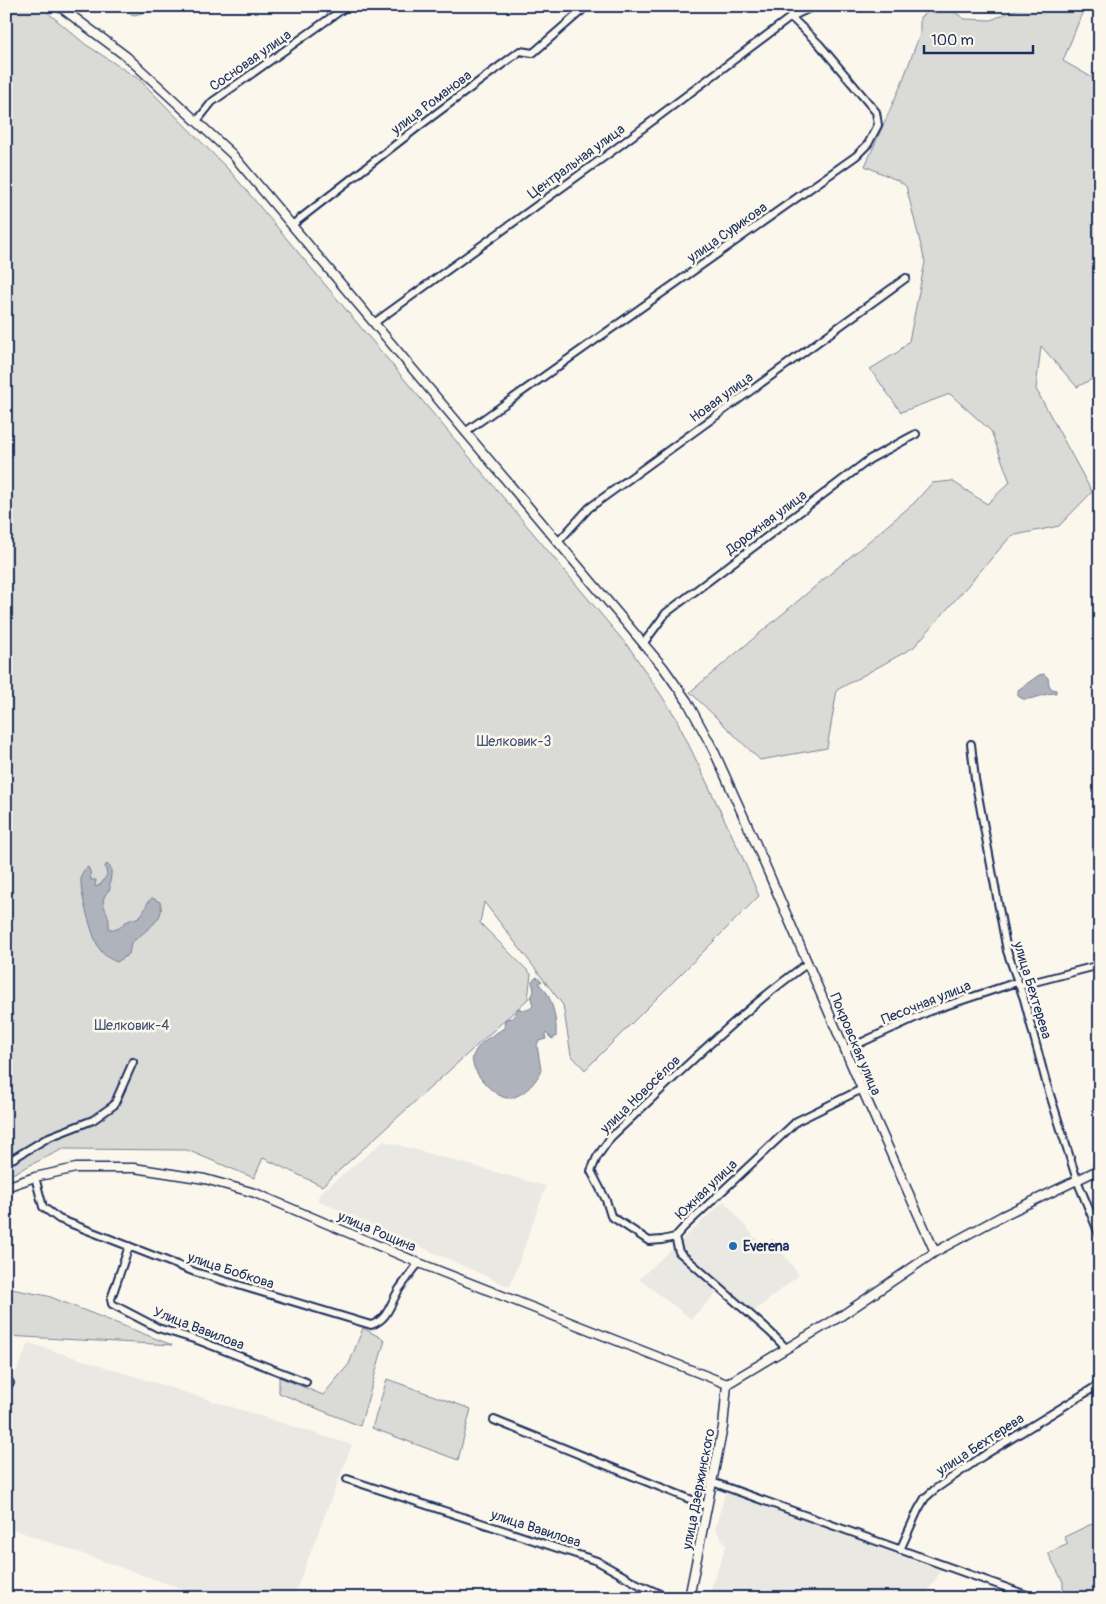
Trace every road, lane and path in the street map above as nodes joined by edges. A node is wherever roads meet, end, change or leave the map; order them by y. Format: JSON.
{"nodes":[{"id":1,"x":60,"y":6,"type":"edge"},
{"id":2,"x":347,"y":6,"type":"edge"},
{"id":3,"x":587,"y":6,"type":"edge"},
{"id":4,"x":791,"y":6,"type":"edge"},
{"id":5,"x":814,"y":6,"type":"edge"},
{"id":6,"x":790,"y":17,"type":"junction"},
{"id":7,"x":196,"y":121,"type":"junction"},
{"id":8,"x":292,"y":225,"type":"junction"},
{"id":9,"x":906,"y":278,"type":"dead end"},
{"id":10,"x":374,"y":323,"type":"junction"},
{"id":11,"x":466,"y":432,"type":"junction"},
{"id":12,"x":916,"y":434,"type":"dead end"},
{"id":13,"x":558,"y":542,"type":"junction"},
{"id":14,"x":643,"y":644,"type":"junction"},
{"id":15,"x":971,"y":744,"type":"dead end"},
{"id":16,"x":808,"y":963,"type":"junction"},
{"id":17,"x":1100,"y":965,"type":"edge"},
{"id":18,"x":1018,"y":984,"type":"junction"},
{"id":19,"x":845,"y":1050,"type":"junction"},
{"id":20,"x":133,"y":1062,"type":"dead end"},
{"id":21,"x":862,"y":1089,"type":"junction"},
{"id":22,"x":6,"y":1161,"type":"edge"},
{"id":23,"x":1100,"y":1169,"type":"edge"},
{"id":24,"x":35,"y":1177,"type":"junction"},
{"id":25,"x":1077,"y":1180,"type":"junction"},
{"id":26,"x":6,"y":1187,"type":"edge"},
{"id":27,"x":1100,"y":1236,"type":"edge"},
{"id":28,"x":675,"y":1237,"type":"junction"},
{"id":29,"x":129,"y":1246,"type":"junction"},
{"id":30,"x":936,"y":1252,"type":"junction"},
{"id":31,"x":419,"y":1263,"type":"junction"},
{"id":32,"x":786,"y":1348,"type":"junction"},
{"id":33,"x":306,"y":1382,"type":"dead end"},
{"id":34,"x":726,"y":1384,"type":"junction"},
{"id":35,"x":1100,"y":1384,"type":"edge"},
{"id":36,"x":494,"y":1420,"type":"dead end"},
{"id":37,"x":347,"y":1479,"type":"dead end"},
{"id":38,"x":712,"y":1482,"type":"junction"},
{"id":39,"x":707,"y":1506,"type":"junction"},
{"id":40,"x":900,"y":1550,"type":"junction"},
{"id":41,"x":669,"y":1598,"type":"edge"},
{"id":42,"x":689,"y":1598,"type":"edge"},
{"id":43,"x":1034,"y":1598,"type":"edge"}],
"edges":[{"from":1,"to":7,"type":"street","name":"Покровская улица"},
{"from":2,"to":7,"type":"street","name":"Сосновая улица"},
{"from":3,"to":8,"type":"street","name":"улица Романова"},
{"from":4,"to":6,"type":"street"},
{"from":5,"to":6,"type":"street","name":"Центральная улица"},
{"from":6,"to":10,"type":"street","name":"Центральная улица"},
{"from":6,"to":11,"type":"street","name":"улица Сурикова"},
{"from":7,"to":8,"type":"street","name":"Покровская улица"},
{"from":8,"to":10,"type":"street","name":"Покровская улица"},
{"from":9,"to":13,"type":"street","name":"Новая улица"},
{"from":10,"to":11,"type":"street","name":"Покровская улица"},
{"from":11,"to":13,"type":"street","name":"Покровская улица"},
{"from":12,"to":14,"type":"street","name":"Дорожная улица"},
{"from":13,"to":14,"type":"street","name":"Покровская улица"},
{"from":14,"to":16,"type":"street","name":"Покровская улица"},
{"from":15,"to":18,"type":"street","name":"улица Бехтерева"},
{"from":16,"to":19,"type":"street","name":"Покровская улица"},
{"from":16,"to":28,"type":"street","name":"улица Новосёлов"},
{"from":17,"to":18,"type":"street","name":"Песочная улица"},
{"from":18,"to":19,"type":"street","name":"Песочная улица"},
{"from":18,"to":25,"type":"street","name":"улица Бехтерева"},
{"from":19,"to":21,"type":"street","name":"Покровская улица"},
{"from":20,"to":22,"type":"street"},
{"from":21,"to":28,"type":"street","name":"Южная улица"},
{"from":21,"to":30,"type":"street","name":"Покровская улица"},
{"from":23,"to":25,"type":"street"},
{"from":24,"to":26,"type":"street","name":"улица Рощина"},
{"from":24,"to":29,"type":"street","name":"улица Бобкова"},
{"from":24,"to":31,"type":"street","name":"улица Рощина"},
{"from":25,"to":27,"type":"street","name":"улица Бехтерева"},
{"from":25,"to":30,"type":"street"},
{"from":28,"to":32,"type":"street","name":"Южная улица"},
{"from":29,"to":31,"type":"street","name":"улица Бобкова"},
{"from":29,"to":33,"type":"street","name":"Улица Вавилова"},
{"from":30,"to":32,"type":"street"},
{"from":31,"to":34,"type":"street","name":"улица Рощина"},
{"from":32,"to":34,"type":"street"},
{"from":34,"to":38,"type":"street","name":"улица Дзержинского"},
{"from":35,"to":40,"type":"street","name":"улица Бехтерева"},
{"from":36,"to":39,"type":"street"},
{"from":37,"to":41,"type":"street","name":"улица Вавилова"},
{"from":38,"to":39,"type":"street","name":"улица Дзержинского"},
{"from":38,"to":40,"type":"street"},
{"from":39,"to":42,"type":"street","name":"улица Дзержинского"},
{"from":40,"to":43,"type":"street"}]}
